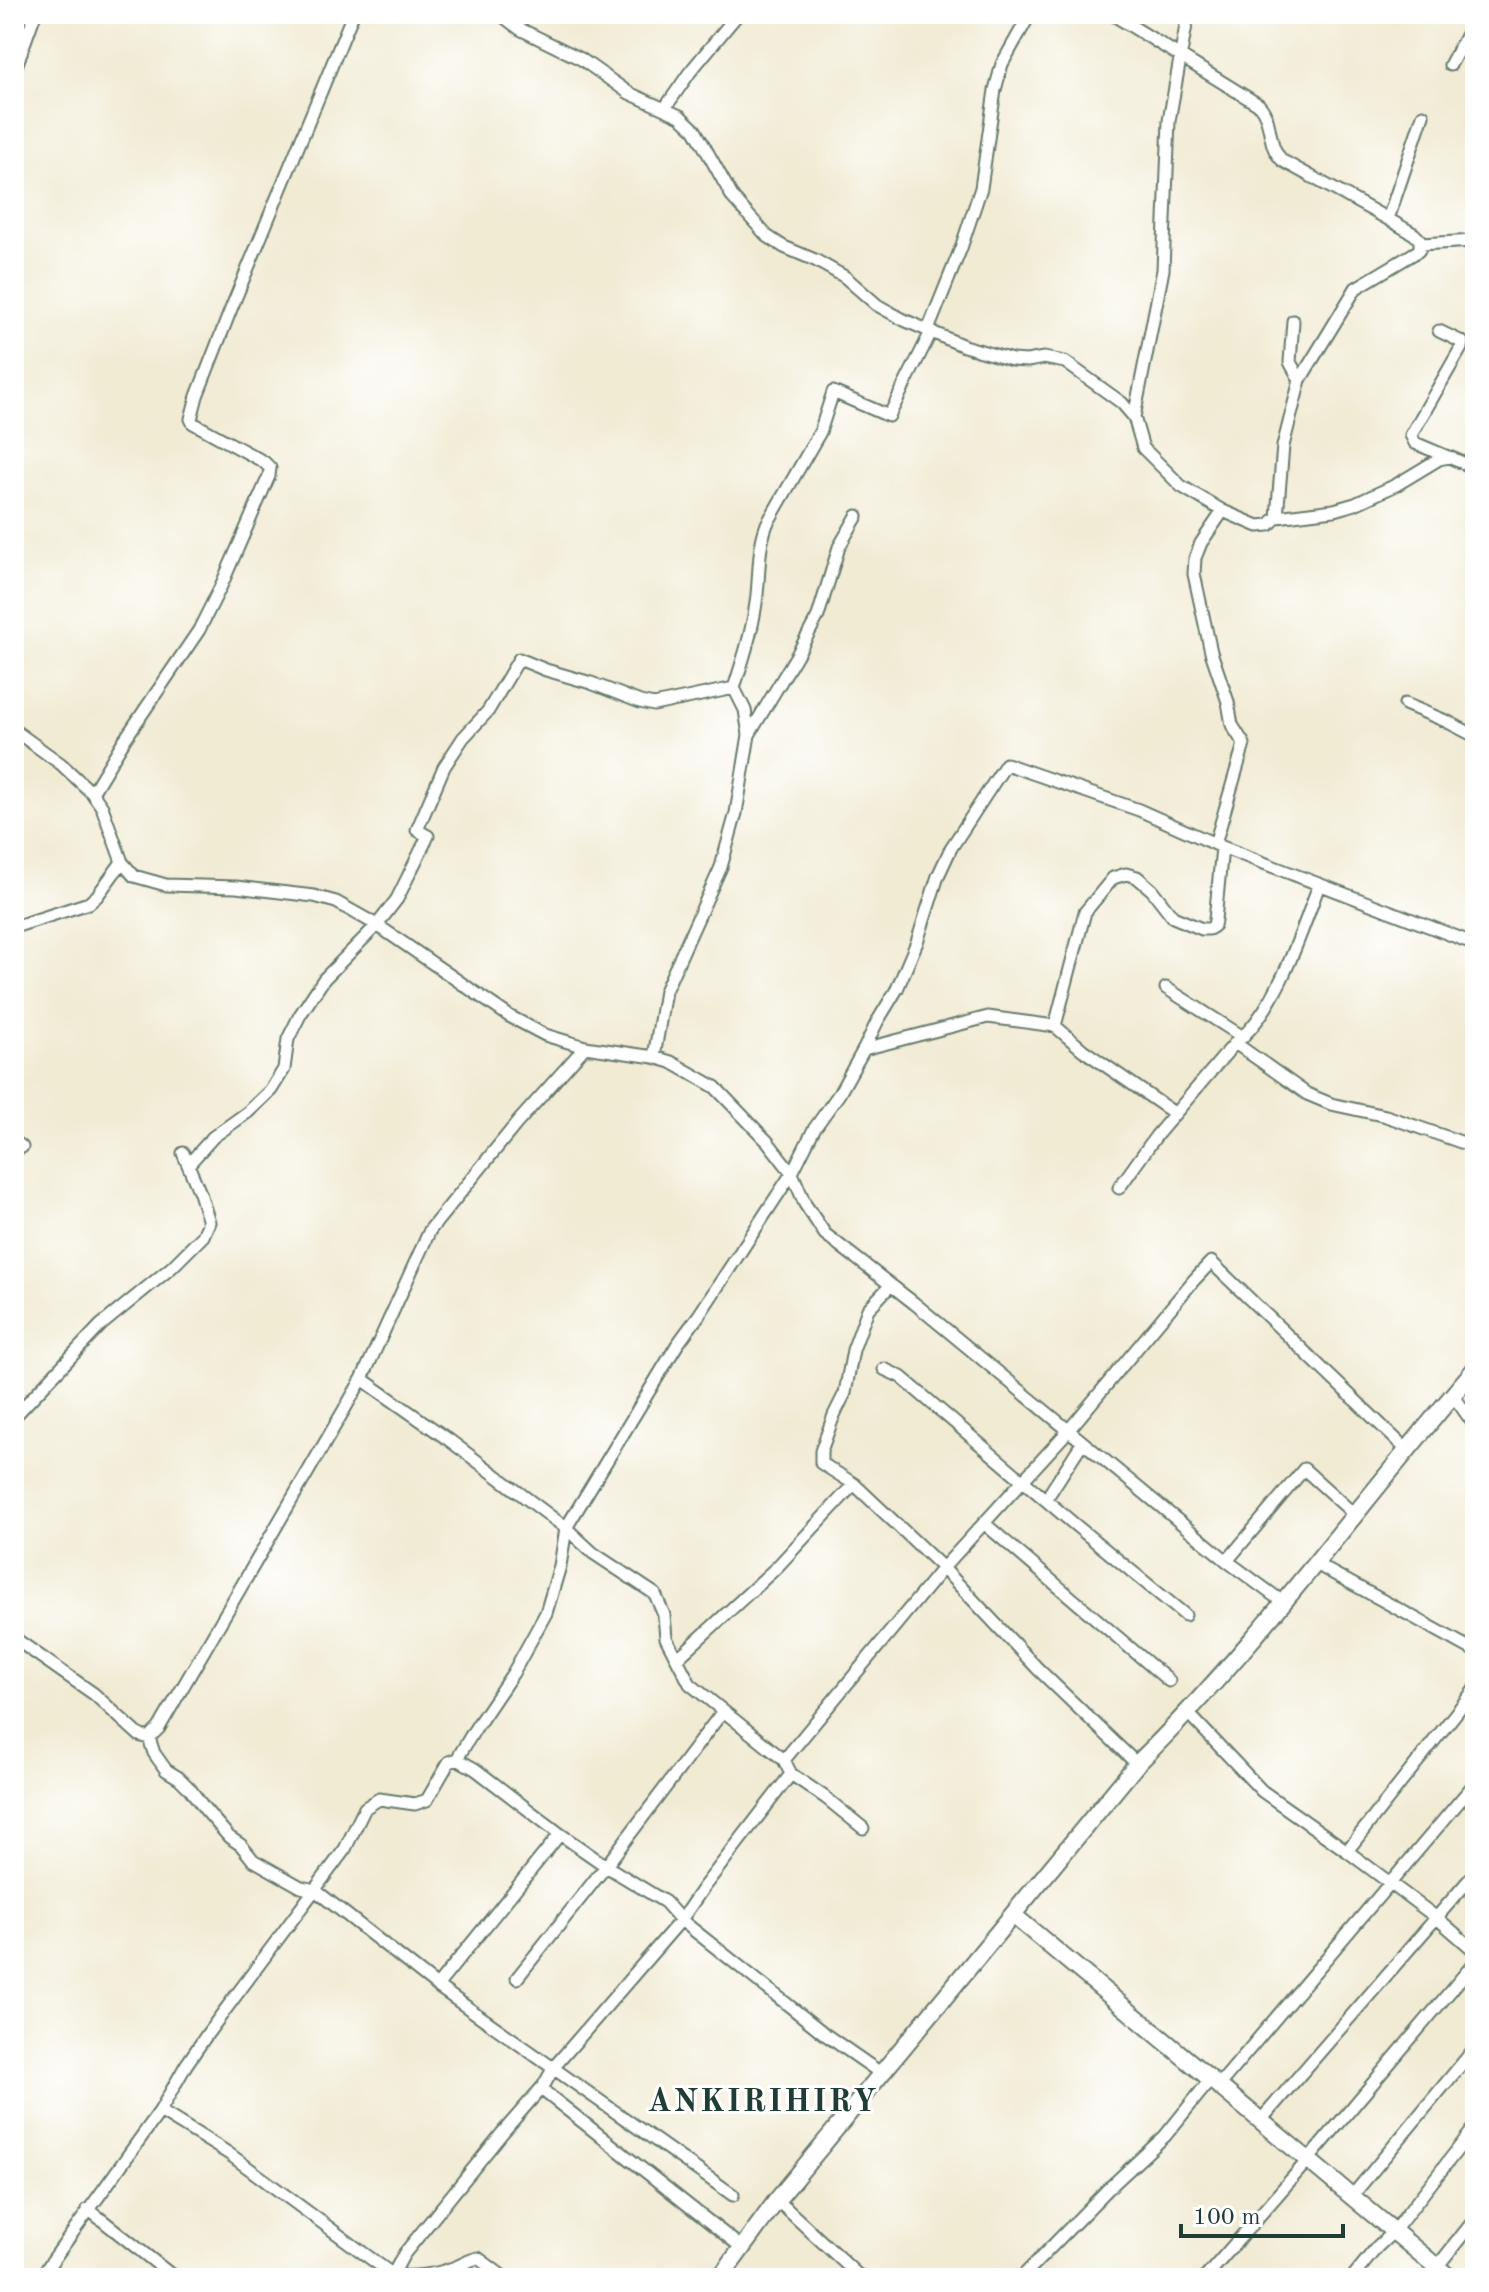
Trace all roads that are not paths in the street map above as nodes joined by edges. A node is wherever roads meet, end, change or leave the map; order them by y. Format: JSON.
{"nodes":[{"id":1,"x":35,"y":14,"type":"edge"},
{"id":2,"x":353,"y":14,"type":"edge"},
{"id":3,"x":500,"y":14,"type":"edge"},
{"id":4,"x":738,"y":14,"type":"edge"},
{"id":5,"x":1030,"y":14,"type":"edge"},
{"id":6,"x":1112,"y":14,"type":"edge"},
{"id":7,"x":1188,"y":14,"type":"edge"},
{"id":8,"x":1475,"y":20,"type":"edge"},
{"id":9,"x":1180,"y":58,"type":"junction"},
{"id":10,"x":1450,"y":65,"type":"dead end"},
{"id":11,"x":14,"y":72,"type":"edge"},
{"id":12,"x":665,"y":108,"type":"junction"},
{"id":13,"x":1423,"y":115,"type":"dead end"},
{"id":14,"x":1388,"y":219,"type":"junction"},
{"id":15,"x":1475,"y":241,"type":"edge"},
{"id":16,"x":1420,"y":244,"type":"junction"},
{"id":17,"x":1293,"y":321,"type":"dead end"},
{"id":18,"x":930,"y":331,"type":"junction"},
{"id":19,"x":1439,"y":331,"type":"dead end"},
{"id":20,"x":1300,"y":380,"type":"junction"},
{"id":21,"x":1134,"y":417,"type":"junction"},
{"id":22,"x":1449,"y":457,"type":"junction"},
{"id":23,"x":1475,"y":468,"type":"edge"},
{"id":24,"x":1223,"y":511,"type":"junction"},
{"id":25,"x":857,"y":516,"type":"dead end"},
{"id":26,"x":1277,"y":517,"type":"junction"},
{"id":27,"x":734,"y":688,"type":"junction"},
{"id":28,"x":1405,"y":704,"type":"dead end"},
{"id":29,"x":14,"y":730,"type":"edge"},
{"id":30,"x":749,"y":735,"type":"junction"},
{"id":31,"x":1475,"y":736,"type":"edge"},
{"id":32,"x":92,"y":793,"type":"junction"},
{"id":33,"x":1218,"y":846,"type":"junction"},
{"id":34,"x":122,"y":862,"type":"junction"},
{"id":35,"x":1319,"y":885,"type":"junction"},
{"id":36,"x":377,"y":925,"type":"junction"},
{"id":37,"x":14,"y":927,"type":"edge"},
{"id":38,"x":1475,"y":944,"type":"edge"},
{"id":39,"x":1166,"y":988,"type":"dead end"},
{"id":40,"x":1055,"y":1026,"type":"junction"},
{"id":41,"x":1239,"y":1040,"type":"junction"},
{"id":42,"x":585,"y":1047,"type":"junction"},
{"id":43,"x":864,"y":1049,"type":"junction"},
{"id":44,"x":654,"y":1057,"type":"junction"},
{"id":45,"x":1174,"y":1113,"type":"junction"},
{"id":46,"x":1475,"y":1147,"type":"edge"},
{"id":47,"x":183,"y":1153,"type":"dead end"},
{"id":48,"x":188,"y":1165,"type":"junction"},
{"id":49,"x":792,"y":1173,"type":"junction"},
{"id":50,"x":1119,"y":1188,"type":"dead end"},
{"id":51,"x":890,"y":1286,"type":"junction"},
{"id":52,"x":884,"y":1369,"type":"dead end"},
{"id":53,"x":1475,"y":1369,"type":"edge"},
{"id":54,"x":362,"y":1379,"type":"junction"},
{"id":55,"x":1453,"y":1395,"type":"junction"},
{"id":56,"x":14,"y":1417,"type":"edge"},
{"id":57,"x":1475,"y":1426,"type":"edge"},
{"id":58,"x":1068,"y":1431,"type":"junction"},
{"id":59,"x":1082,"y":1443,"type":"junction"},
{"id":60,"x":1408,"y":1451,"type":"junction"},
{"id":61,"x":1023,"y":1481,"type":"junction"},
{"id":62,"x":854,"y":1484,"type":"junction"},
{"id":63,"x":1050,"y":1493,"type":"dead end"},
{"id":64,"x":1356,"y":1516,"type":"junction"},
{"id":65,"x":985,"y":1524,"type":"junction"},
{"id":66,"x":566,"y":1528,"type":"junction"},
{"id":67,"x":1227,"y":1561,"type":"junction"},
{"id":68,"x":1316,"y":1564,"type":"junction"},
{"id":69,"x":943,"y":1568,"type":"junction"},
{"id":70,"x":1284,"y":1603,"type":"junction"},
{"id":71,"x":1185,"y":1615,"type":"dead end"},
{"id":72,"x":14,"y":1638,"type":"edge"},
{"id":73,"x":1475,"y":1651,"type":"edge"},
{"id":74,"x":677,"y":1659,"type":"junction"},
{"id":75,"x":1169,"y":1681,"type":"dead end"},
{"id":76,"x":1475,"y":1689,"type":"edge"},
{"id":77,"x":723,"y":1711,"type":"junction"},
{"id":78,"x":1187,"y":1712,"type":"junction"},
{"id":79,"x":149,"y":1738,"type":"junction"},
{"id":80,"x":457,"y":1759,"type":"junction"},
{"id":81,"x":784,"y":1760,"type":"junction"},
{"id":82,"x":1137,"y":1764,"type":"junction"},
{"id":83,"x":791,"y":1774,"type":"junction"},
{"id":84,"x":1475,"y":1783,"type":"edge"},
{"id":85,"x":863,"y":1828,"type":"dead end"},
{"id":86,"x":560,"y":1834,"type":"junction"},
{"id":87,"x":1347,"y":1851,"type":"junction"},
{"id":88,"x":606,"y":1866,"type":"junction"},
{"id":89,"x":1475,"y":1873,"type":"edge"},
{"id":90,"x":1392,"y":1883,"type":"junction"},
{"id":91,"x":315,"y":1890,"type":"junction"},
{"id":92,"x":1013,"y":1915,"type":"junction"},
{"id":93,"x":1437,"y":1918,"type":"junction"},
{"id":94,"x":681,"y":1920,"type":"junction"},
{"id":95,"x":1475,"y":1951,"type":"edge"},
{"id":96,"x":1475,"y":1962,"type":"edge"},
{"id":97,"x":517,"y":1978,"type":"dead end"},
{"id":98,"x":437,"y":1986,"type":"junction"},
{"id":99,"x":1475,"y":2048,"type":"edge"},
{"id":100,"x":554,"y":2067,"type":"junction"},
{"id":101,"x":882,"y":2074,"type":"junction"},
{"id":102,"x":1215,"y":2082,"type":"junction"},
{"id":103,"x":541,"y":2089,"type":"junction"},
{"id":104,"x":160,"y":2111,"type":"junction"},
{"id":105,"x":1261,"y":2120,"type":"junction"},
{"id":106,"x":1475,"y":2127,"type":"edge"},
{"id":107,"x":1308,"y":2160,"type":"junction"},
{"id":108,"x":733,"y":2195,"type":"dead end"},
{"id":109,"x":1352,"y":2196,"type":"junction"},
{"id":110,"x":777,"y":2200,"type":"junction"},
{"id":111,"x":88,"y":2209,"type":"junction"},
{"id":112,"x":1475,"y":2219,"type":"edge"},
{"id":113,"x":1394,"y":2231,"type":"junction"},
{"id":114,"x":741,"y":2247,"type":"junction"},
{"id":115,"x":1444,"y":2273,"type":"edge"},
{"id":116,"x":392,"y":2277,"type":"edge"},
{"id":117,"x":40,"y":2278,"type":"edge"},
{"id":118,"x":175,"y":2278,"type":"edge"},
{"id":119,"x":505,"y":2278,"type":"edge"},
{"id":120,"x":720,"y":2278,"type":"edge"},
{"id":121,"x":861,"y":2278,"type":"edge"},
{"id":122,"x":1021,"y":2278,"type":"edge"},
{"id":123,"x":1205,"y":2278,"type":"edge"},
{"id":124,"x":1352,"y":2278,"type":"edge"}],
"edges":[{"from":1,"to":11,"type":"street"},
{"from":2,"to":32,"type":"street"},
{"from":3,"to":12,"type":"street"},
{"from":4,"to":12,"type":"street"},
{"from":5,"to":18,"type":"street"},
{"from":6,"to":9,"type":"street"},
{"from":7,"to":9,"type":"street"},
{"from":8,"to":10,"type":"street"},
{"from":9,"to":14,"type":"street"},
{"from":9,"to":21,"type":"street"},
{"from":12,"to":18,"type":"street"},
{"from":13,"to":14,"type":"street"},
{"from":14,"to":16,"type":"street"},
{"from":15,"to":16,"type":"street"},
{"from":16,"to":20,"type":"street"},
{"from":17,"to":20,"type":"street"},
{"from":18,"to":21,"type":"street"},
{"from":18,"to":27,"type":"street"},
{"from":19,"to":22,"type":"street"},
{"from":20,"to":26,"type":"street"},
{"from":21,"to":24,"type":"street"},
{"from":22,"to":23,"type":"street"},
{"from":22,"to":26,"type":"street"},
{"from":24,"to":26,"type":"street"},
{"from":24,"to":33,"type":"street"},
{"from":25,"to":30,"type":"street"},
{"from":27,"to":30,"type":"street"},
{"from":27,"to":36,"type":"street"},
{"from":28,"to":31,"type":"street"},
{"from":29,"to":32,"type":"street"},
{"from":30,"to":44,"type":"street"},
{"from":32,"to":34,"type":"street"},
{"from":33,"to":35,"type":"street"},
{"from":33,"to":40,"type":"street"},
{"from":33,"to":43,"type":"street"},
{"from":34,"to":36,"type":"street"},
{"from":34,"to":37,"type":"street"},
{"from":35,"to":38,"type":"street"},
{"from":35,"to":41,"type":"street"},
{"from":36,"to":42,"type":"street"},
{"from":36,"to":48,"type":"street"},
{"from":39,"to":41,"type":"street"},
{"from":40,"to":43,"type":"street"},
{"from":40,"to":45,"type":"street"},
{"from":41,"to":45,"type":"street"},
{"from":41,"to":46,"type":"street"},
{"from":42,"to":44,"type":"street"},
{"from":42,"to":54,"type":"street"},
{"from":43,"to":49,"type":"street"},
{"from":44,"to":49,"type":"street"},
{"from":45,"to":50,"type":"street"},
{"from":47,"to":48,"type":"street"},
{"from":48,"to":56,"type":"street"},
{"from":49,"to":51,"type":"street"},
{"from":49,"to":66,"type":"street"},
{"from":51,"to":58,"type":"street"},
{"from":51,"to":62,"type":"street"},
{"from":52,"to":61,"type":"street"},
{"from":53,"to":55,"type":"main road"},
{"from":54,"to":66,"type":"street"},
{"from":54,"to":79,"type":"street"},
{"from":55,"to":57,"type":"street"},
{"from":55,"to":60,"type":"main road"},
{"from":58,"to":59,"type":"street"},
{"from":58,"to":60,"type":"street"},
{"from":58,"to":61,"type":"street"},
{"from":59,"to":63,"type":"street"},
{"from":59,"to":67,"type":"street"},
{"from":60,"to":64,"type":"main road"},
{"from":61,"to":65,"type":"street"},
{"from":61,"to":71,"type":"street"},
{"from":62,"to":69,"type":"street"},
{"from":62,"to":74,"type":"street"},
{"from":64,"to":67,"type":"street"},
{"from":64,"to":68,"type":"main road"},
{"from":65,"to":69,"type":"street"},
{"from":65,"to":75,"type":"street"},
{"from":66,"to":74,"type":"street"},
{"from":66,"to":80,"type":"street"},
{"from":67,"to":70,"type":"street"},
{"from":68,"to":70,"type":"main road"},
{"from":68,"to":73,"type":"street"},
{"from":69,"to":81,"type":"street"},
{"from":69,"to":82,"type":"street"},
{"from":70,"to":78,"type":"main road"},
{"from":72,"to":79,"type":"street"},
{"from":74,"to":77,"type":"street"},
{"from":76,"to":87,"type":"street"},
{"from":77,"to":81,"type":"street"},
{"from":77,"to":88,"type":"street"},
{"from":78,"to":82,"type":"main road"},
{"from":78,"to":87,"type":"street"},
{"from":79,"to":91,"type":"street"},
{"from":80,"to":86,"type":"street"},
{"from":80,"to":91,"type":"street"},
{"from":81,"to":83,"type":"street"},
{"from":82,"to":92,"type":"main road"},
{"from":83,"to":85,"type":"street"},
{"from":83,"to":94,"type":"street"},
{"from":84,"to":90,"type":"street"},
{"from":86,"to":88,"type":"street"},
{"from":86,"to":98,"type":"street"},
{"from":87,"to":90,"type":"street"},
{"from":88,"to":94,"type":"street"},
{"from":88,"to":97,"type":"street"},
{"from":89,"to":93,"type":"street"},
{"from":90,"to":93,"type":"street"},
{"from":90,"to":102,"type":"street"},
{"from":91,"to":98,"type":"street"},
{"from":91,"to":104,"type":"street"},
{"from":92,"to":101,"type":"main road"},
{"from":92,"to":102,"type":"main road"},
{"from":93,"to":95,"type":"street"},
{"from":93,"to":105,"type":"street"},
{"from":94,"to":100,"type":"street"},
{"from":94,"to":101,"type":"street"},
{"from":96,"to":107,"type":"street"},
{"from":98,"to":100,"type":"street"},
{"from":99,"to":109,"type":"street"},
{"from":100,"to":103,"type":"street"},
{"from":100,"to":108,"type":"street"},
{"from":101,"to":110,"type":"main road"},
{"from":102,"to":105,"type":"main road"},
{"from":102,"to":122,"type":"street"},
{"from":103,"to":114,"type":"street"},
{"from":103,"to":116,"type":"street"},
{"from":104,"to":111,"type":"street"},
{"from":104,"to":116,"type":"street"},
{"from":105,"to":107,"type":"main road"},
{"from":106,"to":113,"type":"street"},
{"from":107,"to":109,"type":"main road"},
{"from":107,"to":123,"type":"street"},
{"from":109,"to":113,"type":"main road"},
{"from":110,"to":114,"type":"main road"},
{"from":110,"to":121,"type":"street"},
{"from":111,"to":117,"type":"street"},
{"from":111,"to":118,"type":"street"},
{"from":112,"to":115,"type":"street"},
{"from":113,"to":115,"type":"main road"},
{"from":113,"to":124,"type":"street"},
{"from":114,"to":120,"type":"main road"},
{"from":116,"to":119,"type":"street"}]}
